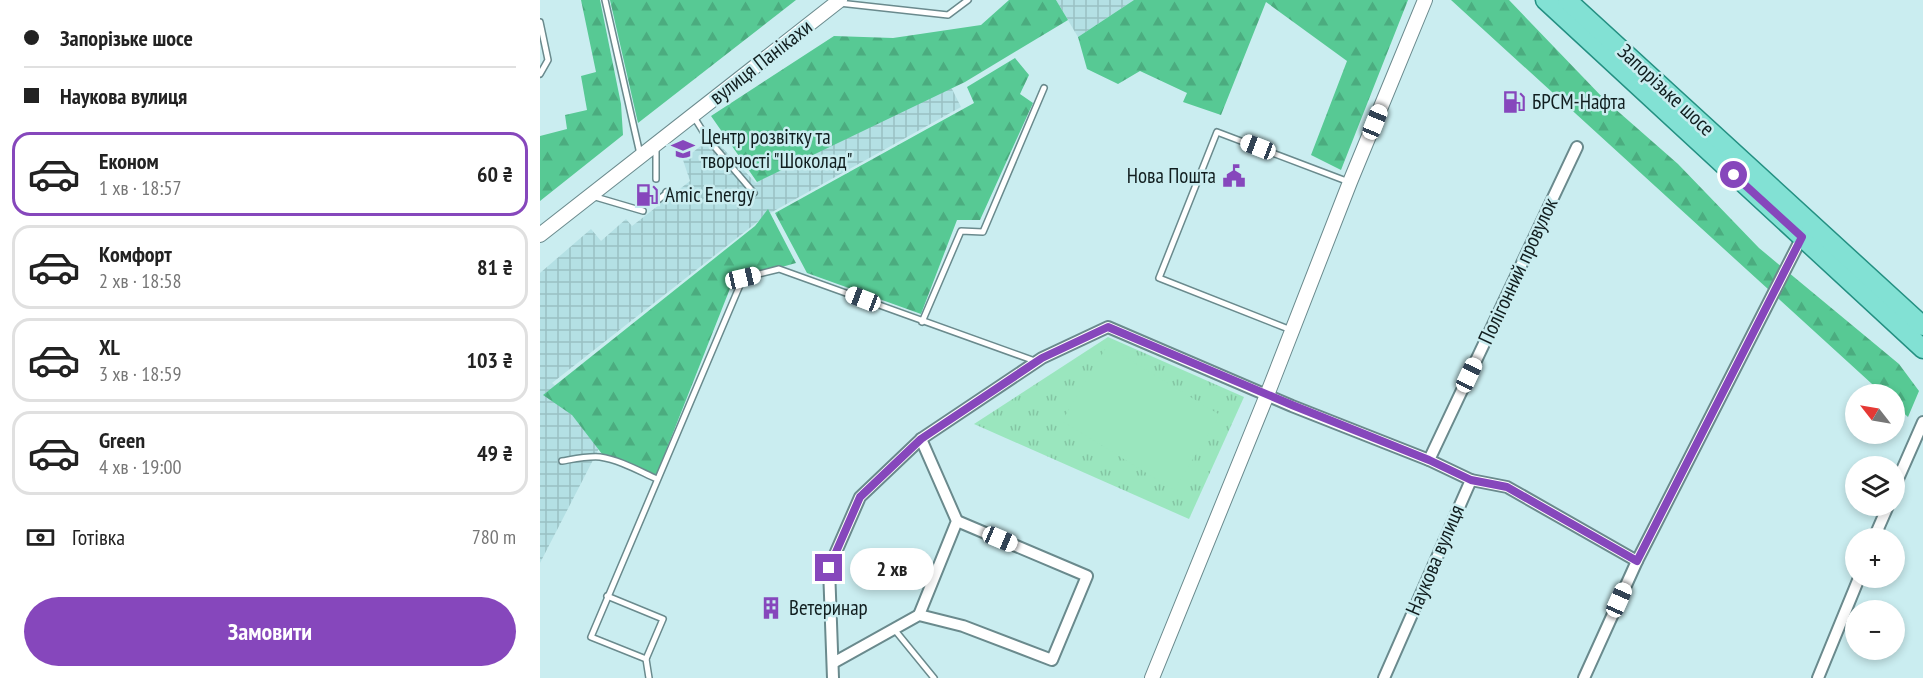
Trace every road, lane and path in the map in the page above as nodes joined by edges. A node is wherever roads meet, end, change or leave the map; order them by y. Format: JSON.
{"nodes":[{"id":1,"x":605,"y":0,"type":"edge"},
{"id":2,"x":968,"y":0,"type":"edge"},
{"id":3,"x":1425,"y":0,"type":"edge"},
{"id":4,"x":1545,"y":0,"type":"edge"},
{"id":5,"x":1567,"y":0,"type":"edge"},
{"id":6,"x":839,"y":1,"type":"edge"},
{"id":7,"x":540,"y":22,"type":"edge"},
{"id":8,"x":540,"y":74,"type":"edge"},
{"id":9,"x":1044,"y":88,"type":"dead end"},
{"id":10,"x":693,"y":115,"type":"junction"},
{"id":11,"x":656,"y":143,"type":"junction"},
{"id":12,"x":1577,"y":147,"type":"dead end"},
{"id":13,"x":640,"y":156,"type":"junction"},
{"id":14,"x":656,"y":179,"type":"dead end"},
{"id":15,"x":1350,"y":182,"type":"junction"},
{"id":16,"x":666,"y":192,"type":"dead end"},
{"id":17,"x":754,"y":193,"type":"dead end"},
{"id":18,"x":591,"y":196,"type":"junction"},
{"id":19,"x":658,"y":200,"type":"dead end"},
{"id":20,"x":643,"y":211,"type":"dead end"},
{"id":21,"x":540,"y":235,"type":"edge"},
{"id":22,"x":1802,"y":237,"type":"junction"},
{"id":23,"x":922,"y":322,"type":"junction"},
{"id":24,"x":1923,"y":326,"type":"edge"},
{"id":25,"x":1293,"y":331,"type":"junction"},
{"id":26,"x":1923,"y":349,"type":"edge"},
{"id":27,"x":1037,"y":362,"type":"junction"},
{"id":28,"x":1268,"y":395,"type":"junction"},
{"id":29,"x":1923,"y":422,"type":"edge"},
{"id":30,"x":921,"y":439,"type":"junction"},
{"id":31,"x":1429,"y":460,"type":"junction"},
{"id":32,"x":562,"y":461,"type":"dead end"},
{"id":33,"x":1905,"y":463,"type":"edge"},
{"id":34,"x":657,"y":479,"type":"junction"},
{"id":35,"x":1471,"y":480,"type":"junction"},
{"id":36,"x":957,"y":521,"type":"junction"},
{"id":37,"x":1637,"y":561,"type":"junction"},
{"id":38,"x":1854,"y":588,"type":"edge"},
{"id":39,"x":608,"y":596,"type":"junction"},
{"id":40,"x":919,"y":615,"type":"junction"},
{"id":41,"x":894,"y":629,"type":"junction"},
{"id":42,"x":646,"y":658,"type":"junction"},
{"id":43,"x":832,"y":663,"type":"junction"},
{"id":44,"x":649,"y":678,"type":"edge"},
{"id":45,"x":833,"y":678,"type":"edge"},
{"id":46,"x":934,"y":678,"type":"edge"},
{"id":47,"x":1152,"y":678,"type":"edge"},
{"id":48,"x":1384,"y":678,"type":"edge"},
{"id":49,"x":1584,"y":678,"type":"edge"},
{"id":50,"x":1818,"y":678,"type":"edge"}],
"edges":[{"from":1,"to":13,"type":"lane"},
{"from":2,"to":6,"type":"lane"},
{"from":3,"to":15,"type":"street"},
{"from":4,"to":22,"type":"main road","name":"Запорізьке шосе"},
{"from":5,"to":24,"type":"main road","name":"Запорізьке шосе"},
{"from":6,"to":10,"type":"street","name":"вулиця Панікахи"},
{"from":7,"to":8,"type":"lane"},
{"from":9,"to":23,"type":"lane"},
{"from":10,"to":11,"type":"street","name":"вулиця Панікахи"},
{"from":10,"to":17,"type":"lane"},
{"from":11,"to":13,"type":"street","name":"вулиця Панікахи"},
{"from":11,"to":14,"type":"lane"},
{"from":12,"to":31,"type":"street","name":"Полігонний провулок"},
{"from":13,"to":18,"type":"street","name":"вулиця Панікахи"},
{"from":15,"to":25,"type":"street"},
{"from":15,"to":25,"type":"lane"},
{"from":16,"to":19,"type":"lane"},
{"from":18,"to":20,"type":"lane"},
{"from":18,"to":21,"type":"street","name":"вулиця Панікахи"},
{"from":22,"to":26,"type":"main road","name":"Запорізьке шосе"},
{"from":22,"to":37,"type":"street"},
{"from":23,"to":27,"type":"lane"},
{"from":23,"to":34,"type":"lane"},
{"from":25,"to":28,"type":"street"},
{"from":27,"to":28,"type":"street","name":"Наукова вулиця"},
{"from":27,"to":30,"type":"street","name":"Наукова вулиця"},
{"from":28,"to":31,"type":"street","name":"Наукова вулиця"},
{"from":28,"to":47,"type":"street"},
{"from":29,"to":33,"type":"street"},
{"from":30,"to":36,"type":"street"},
{"from":30,"to":43,"type":"street","name":"Наукова вулиця"},
{"from":31,"to":35,"type":"street","name":"Наукова вулиця"},
{"from":32,"to":34,"type":"lane"},
{"from":34,"to":39,"type":"lane"},
{"from":35,"to":37,"type":"street"},
{"from":35,"to":48,"type":"street","name":"Наукова вулиця"},
{"from":36,"to":40,"type":"street"},
{"from":36,"to":40,"type":"street"},
{"from":37,"to":49,"type":"street"},
{"from":38,"to":50,"type":"street"},
{"from":39,"to":42,"type":"lane"},
{"from":39,"to":42,"type":"lane"},
{"from":40,"to":41,"type":"street"},
{"from":41,"to":43,"type":"street"},
{"from":41,"to":46,"type":"lane"},
{"from":42,"to":44,"type":"lane"},
{"from":43,"to":45,"type":"street","name":"Наукова вулиця"}]}
